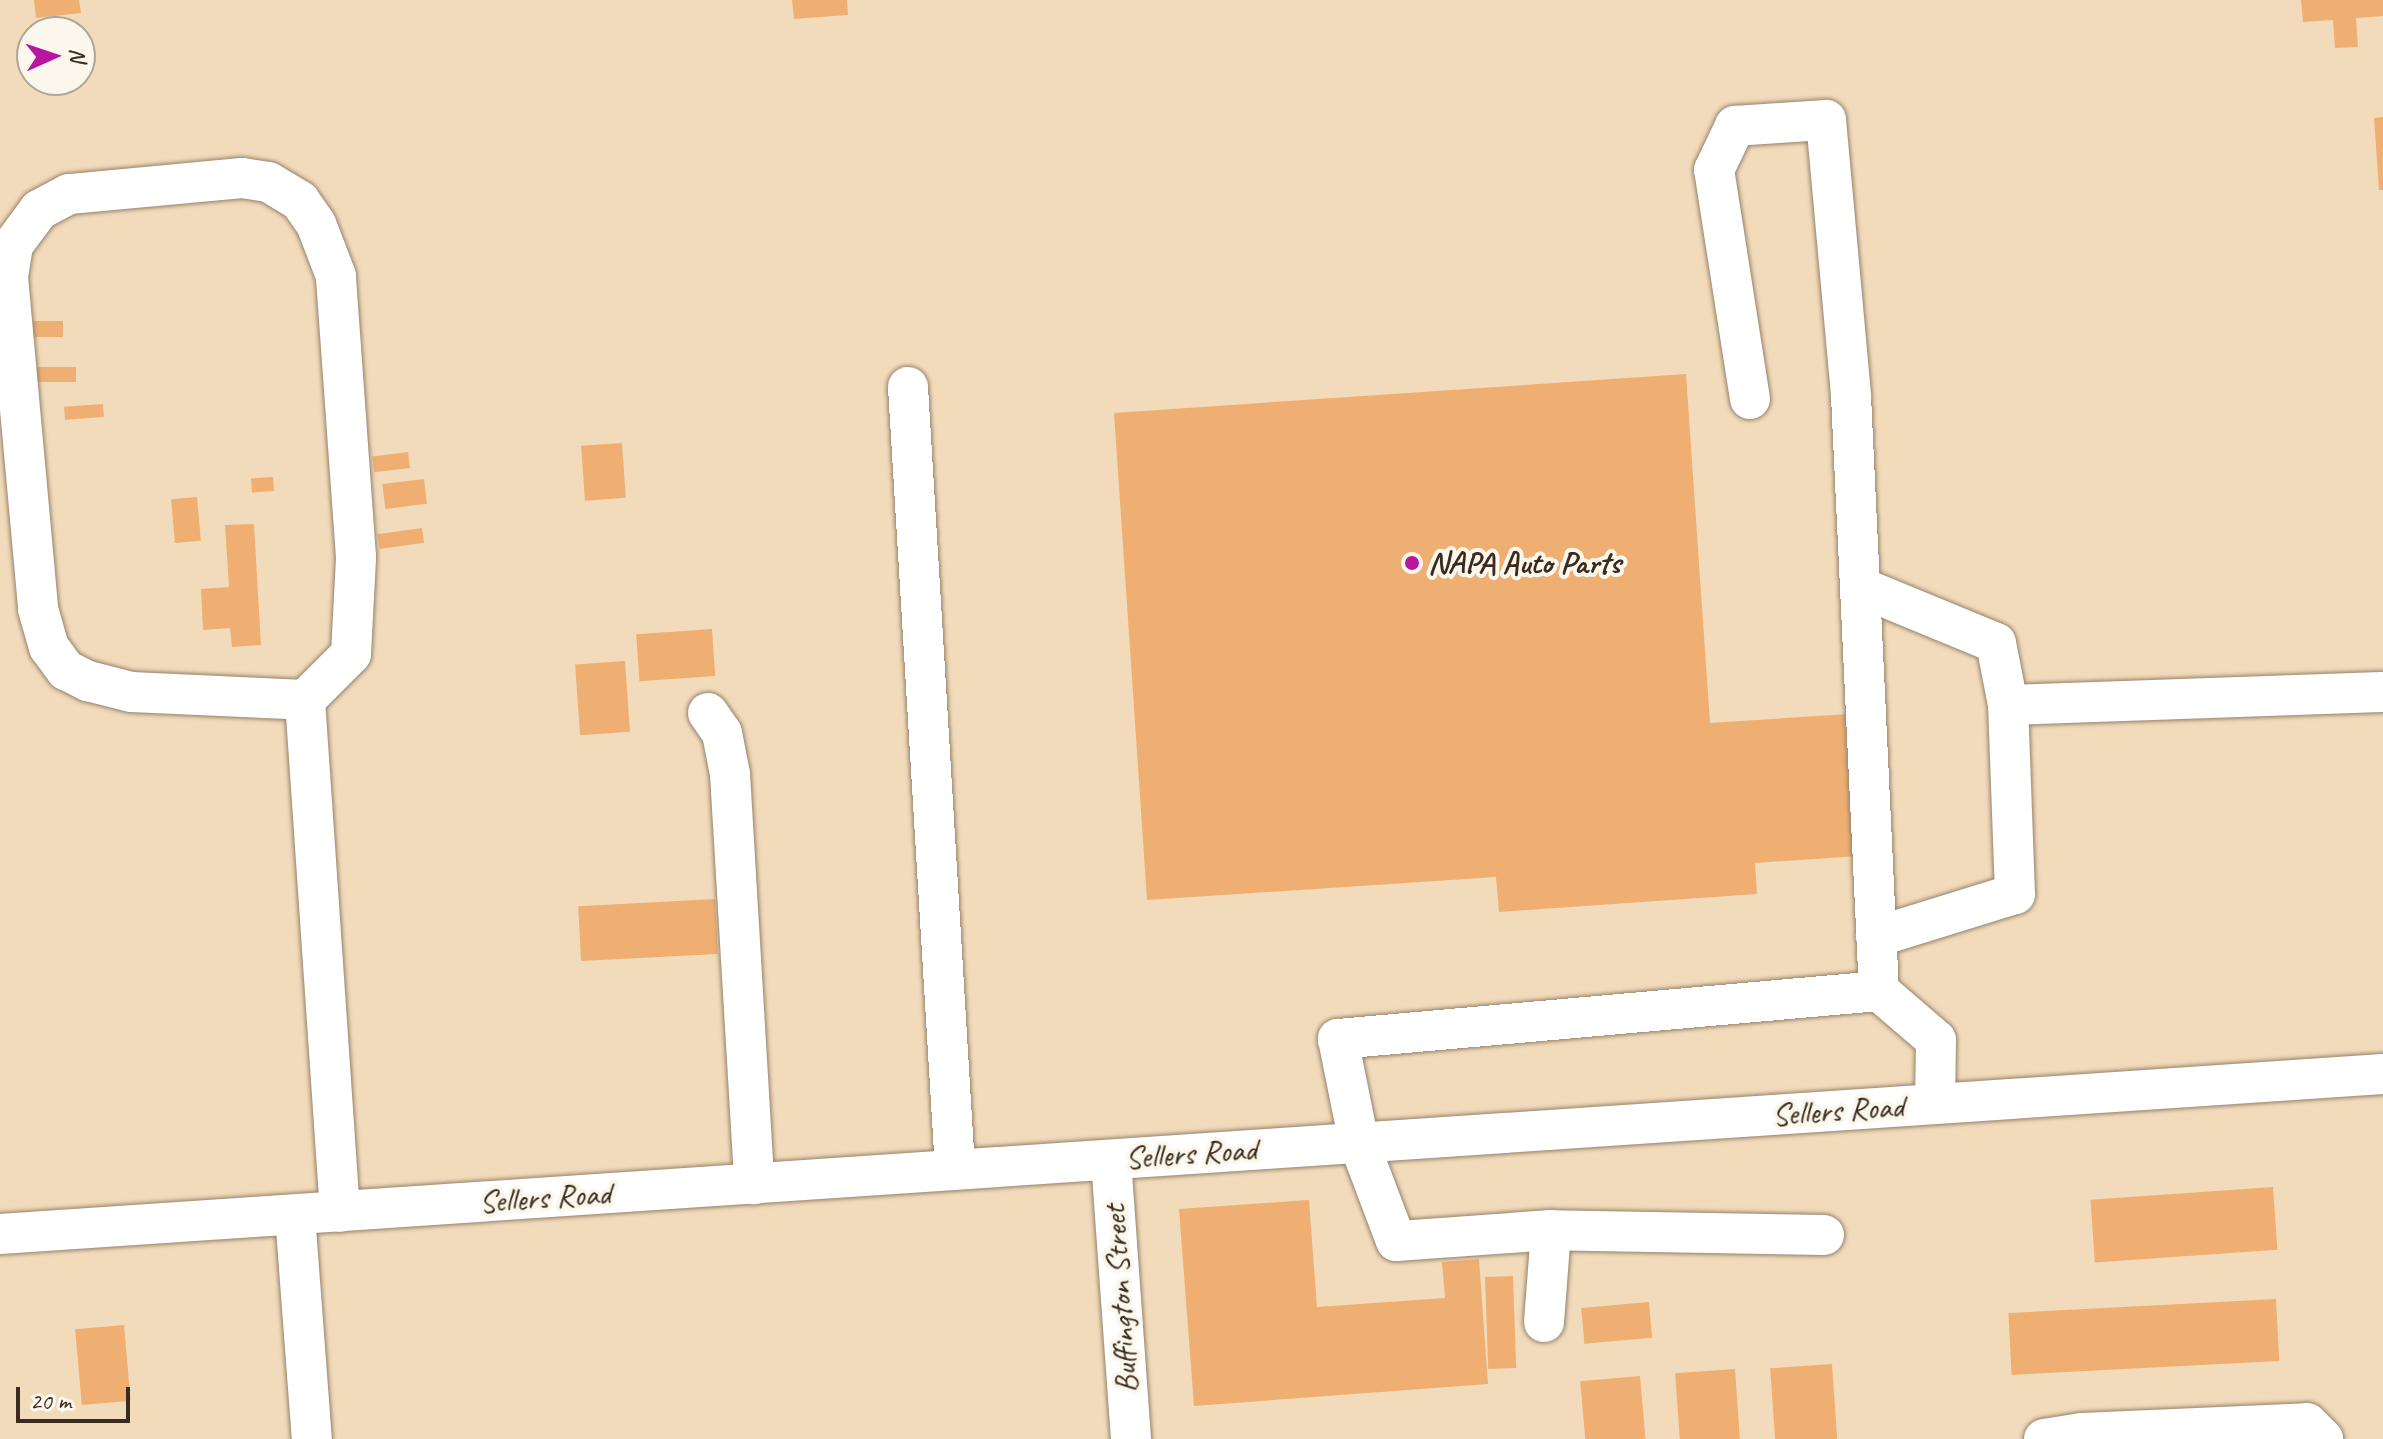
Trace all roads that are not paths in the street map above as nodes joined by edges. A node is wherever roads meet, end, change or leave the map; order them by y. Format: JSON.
{"nodes":[{"id":1,"x":908,"y":387,"type":"dead end"},
{"id":2,"x":1750,"y":399,"type":"dead end"},
{"id":3,"x":1860,"y":587,"type":"junction"},
{"id":4,"x":2383,"y":692,"type":"edge"},
{"id":5,"x":305,"y":700,"type":"junction"},
{"id":6,"x":2008,"y":705,"type":"junction"},
{"id":7,"x":708,"y":713,"type":"dead end"},
{"id":8,"x":1876,"y":937,"type":"junction"},
{"id":9,"x":1879,"y":991,"type":"junction"},
{"id":10,"x":2383,"y":1074,"type":"edge"},
{"id":11,"x":1935,"y":1104,"type":"junction"},
{"id":12,"x":1359,"y":1143,"type":"junction"},
{"id":13,"x":1111,"y":1160,"type":"junction"},
{"id":14,"x":955,"y":1170,"type":"junction"},
{"id":15,"x":754,"y":1184,"type":"junction"},
{"id":16,"x":340,"y":1212,"type":"junction"},
{"id":17,"x":295,"y":1215,"type":"junction"},
{"id":18,"x":1551,"y":1230,"type":"junction"},
{"id":19,"x":0,"y":1234,"type":"edge"},
{"id":20,"x":1824,"y":1235,"type":"dead end"},
{"id":21,"x":1544,"y":1322,"type":"dead end"},
{"id":22,"x":312,"y":1439,"type":"edge"},
{"id":23,"x":1131,"y":1439,"type":"edge"},
{"id":24,"x":2044,"y":1439,"type":"edge"},
{"id":25,"x":2323,"y":1439,"type":"edge"}],
"edges":[{"from":1,"to":14,"type":"street"},
{"from":2,"to":3,"type":"street"},
{"from":3,"to":6,"type":"street"},
{"from":3,"to":8,"type":"street"},
{"from":4,"to":6,"type":"street"},
{"from":5,"to":5,"type":"street"},
{"from":5,"to":16,"type":"street"},
{"from":6,"to":8,"type":"street"},
{"from":7,"to":15,"type":"street"},
{"from":8,"to":9,"type":"street"},
{"from":9,"to":11,"type":"street"},
{"from":9,"to":12,"type":"street"},
{"from":10,"to":11,"type":"street","name":"Sellers Road"},
{"from":11,"to":12,"type":"street","name":"Sellers Road"},
{"from":12,"to":13,"type":"street","name":"Sellers Road"},
{"from":12,"to":18,"type":"street"},
{"from":13,"to":14,"type":"street","name":"Sellers Road"},
{"from":13,"to":23,"type":"street","name":"Buffington Street"},
{"from":14,"to":15,"type":"street","name":"Sellers Road"},
{"from":15,"to":16,"type":"street","name":"Sellers Road"},
{"from":16,"to":17,"type":"street","name":"Sellers Road"},
{"from":17,"to":19,"type":"street","name":"Sellers Road"},
{"from":17,"to":22,"type":"street"},
{"from":18,"to":20,"type":"street"},
{"from":18,"to":21,"type":"street"},
{"from":24,"to":25,"type":"street"}]}
